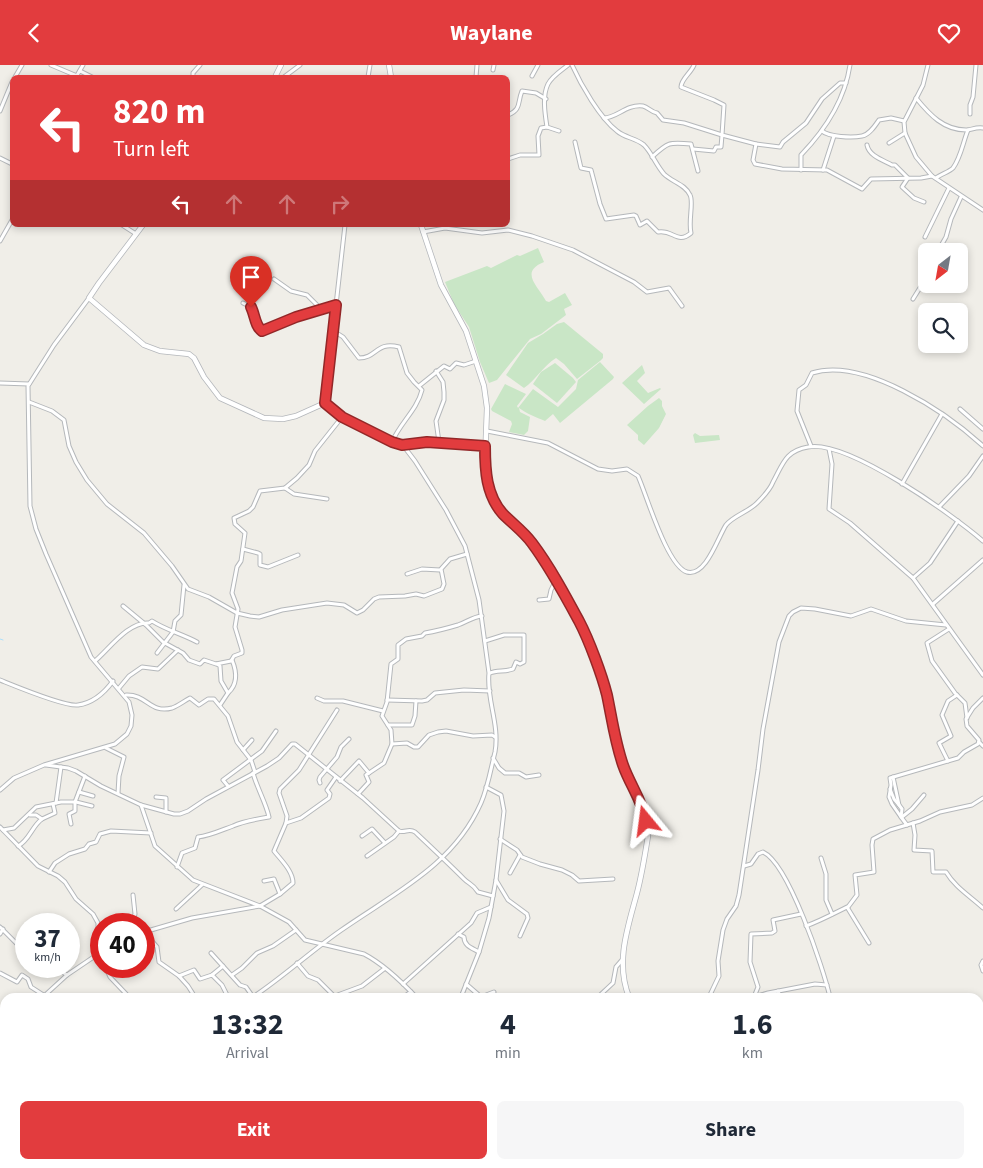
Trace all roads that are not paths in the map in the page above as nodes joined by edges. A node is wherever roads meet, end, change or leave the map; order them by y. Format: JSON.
{"nodes":[{"id":1,"x":52,"y":65,"type":"edge"},
{"id":2,"x":83,"y":65,"type":"edge"},
{"id":3,"x":200,"y":65,"type":"edge"},
{"id":4,"x":300,"y":65,"type":"edge"},
{"id":5,"x":538,"y":65,"type":"edge"},
{"id":6,"x":570,"y":65,"type":"edge"},
{"id":7,"x":694,"y":65,"type":"edge"},
{"id":8,"x":850,"y":65,"type":"edge"},
{"id":9,"x":928,"y":65,"type":"edge"},
{"id":10,"x":976,"y":65,"type":"edge"},
{"id":11,"x":80,"y":71,"type":"junction"},
{"id":12,"x":72,"y":75,"type":"edge"},
{"id":13,"x":77,"y":75,"type":"edge"},
{"id":14,"x":88,"y":75,"type":"edge"},
{"id":15,"x":193,"y":75,"type":"edge"},
{"id":16,"x":287,"y":75,"type":"edge"},
{"id":17,"x":532,"y":76,"type":"dead end"},
{"id":18,"x":846,"y":83,"type":"junction"},
{"id":19,"x":10,"y":87,"type":"edge"},
{"id":20,"x":916,"y":98,"type":"junction"},
{"id":21,"x":546,"y":99,"type":"junction"},
{"id":22,"x":0,"y":111,"type":"edge"},
{"id":23,"x":510,"y":114,"type":"edge"},
{"id":24,"x":970,"y":114,"type":"dead end"},
{"id":25,"x":603,"y":119,"type":"junction"},
{"id":26,"x":904,"y":121,"type":"junction"},
{"id":27,"x":547,"y":127,"type":"junction"},
{"id":28,"x":983,"y":128,"type":"edge"},
{"id":29,"x":968,"y":129,"type":"junction"},
{"id":30,"x":559,"y":131,"type":"dead end"},
{"id":31,"x":822,"y":131,"type":"junction"},
{"id":32,"x":905,"y":133,"type":"junction"},
{"id":33,"x":722,"y":135,"type":"junction"},
{"id":34,"x":834,"y":136,"type":"junction"},
{"id":35,"x":575,"y":142,"type":"dead end"},
{"id":36,"x":888,"y":143,"type":"dead end"},
{"id":37,"x":756,"y":144,"type":"junction"},
{"id":38,"x":866,"y":145,"type":"dead end"},
{"id":39,"x":693,"y":149,"type":"junction"},
{"id":40,"x":652,"y":157,"type":"junction"},
{"id":41,"x":510,"y":158,"type":"edge"},
{"id":42,"x":801,"y":170,"type":"junction"},
{"id":43,"x":823,"y":170,"type":"junction"},
{"id":44,"x":698,"y":171,"type":"dead end"},
{"id":45,"x":934,"y":177,"type":"junction"},
{"id":46,"x":908,"y":178,"type":"junction"},
{"id":47,"x":949,"y":188,"type":"junction"},
{"id":48,"x":961,"y":197,"type":"junction"},
{"id":49,"x":924,"y":202,"type":"dead end"},
{"id":50,"x":983,"y":210,"type":"edge"},
{"id":51,"x":10,"y":224,"type":"edge"},
{"id":52,"x":125,"y":227,"type":"edge"},
{"id":53,"x":141,"y":227,"type":"edge"},
{"id":54,"x":345,"y":227,"type":"edge"},
{"id":55,"x":421,"y":227,"type":"edge"},
{"id":56,"x":422,"y":232,"type":"junction"},
{"id":57,"x":136,"y":234,"type":"junction"},
{"id":58,"x":925,"y":237,"type":"dead end"},
{"id":59,"x":0,"y":241,"type":"edge"},
{"id":60,"x":943,"y":243,"type":"edge"},
{"id":61,"x":274,"y":279,"type":"dead end"},
{"id":62,"x":918,"y":291,"type":"edge"},
{"id":63,"x":89,"y":298,"type":"junction"},
{"id":64,"x":913,"y":299,"type":"dead end"},
{"id":65,"x":243,"y":303,"type":"dead end"},
{"id":66,"x":336,"y":305,"type":"junction"},
{"id":67,"x":682,"y":306,"type":"dead end"},
{"id":68,"x":321,"y":309,"type":"junction"},
{"id":69,"x":332,"y":330,"type":"junction"},
{"id":70,"x":476,"y":361,"type":"junction"},
{"id":71,"x":436,"y":371,"type":"junction"},
{"id":72,"x":0,"y":383,"type":"edge"},
{"id":73,"x":28,"y":384,"type":"junction"},
{"id":74,"x":419,"y":386,"type":"junction"},
{"id":75,"x":29,"y":402,"type":"junction"},
{"id":76,"x":325,"y":403,"type":"junction"},
{"id":77,"x":960,"y":409,"type":"dead end"},
{"id":78,"x":942,"y":414,"type":"junction"},
{"id":79,"x":342,"y":417,"type":"junction"},
{"id":80,"x":983,"y":429,"type":"edge"},
{"id":81,"x":487,"y":431,"type":"junction"},
{"id":82,"x":392,"y":442,"type":"junction"},
{"id":83,"x":438,"y":442,"type":"junction"},
{"id":84,"x":402,"y":445,"type":"junction"},
{"id":85,"x":485,"y":446,"type":"junction"},
{"id":86,"x":810,"y":446,"type":"junction"},
{"id":87,"x":983,"y":446,"type":"edge"},
{"id":88,"x":828,"y":449,"type":"junction"},
{"id":89,"x":983,"y":456,"type":"edge"},
{"id":90,"x":902,"y":484,"type":"junction"},
{"id":91,"x":286,"y":488,"type":"junction"},
{"id":92,"x":327,"y":499,"type":"dead end"},
{"id":93,"x":939,"y":507,"type":"junction"},
{"id":94,"x":958,"y":521,"type":"junction"},
{"id":95,"x":983,"y":541,"type":"edge"},
{"id":96,"x":243,"y":549,"type":"junction"},
{"id":97,"x":467,"y":554,"type":"junction"},
{"id":98,"x":298,"y":555,"type":"dead end"},
{"id":99,"x":983,"y":560,"type":"edge"},
{"id":100,"x":440,"y":570,"type":"junction"},
{"id":101,"x":407,"y":574,"type":"dead end"},
{"id":102,"x":914,"y":578,"type":"junction"},
{"id":103,"x":556,"y":581,"type":"junction"},
{"id":104,"x":184,"y":584,"type":"junction"},
{"id":105,"x":539,"y":601,"type":"dead end"},
{"id":106,"x":933,"y":604,"type":"junction"},
{"id":107,"x":123,"y":607,"type":"dead end"},
{"id":108,"x":237,"y":613,"type":"junction"},
{"id":109,"x":482,"y":616,"type":"junction"},
{"id":110,"x":142,"y":623,"type":"junction"},
{"id":111,"x":946,"y":625,"type":"junction"},
{"id":112,"x":949,"y":629,"type":"junction"},
{"id":113,"x":173,"y":632,"type":"junction"},
{"id":114,"x":197,"y":641,"type":"dead end"},
{"id":115,"x":484,"y":641,"type":"junction"},
{"id":116,"x":165,"y":643,"type":"junction"},
{"id":117,"x":178,"y":650,"type":"junction"},
{"id":118,"x":157,"y":653,"type":"dead end"},
{"id":119,"x":232,"y":660,"type":"junction"},
{"id":120,"x":95,"y":661,"type":"junction"},
{"id":121,"x":216,"y":664,"type":"junction"},
{"id":122,"x":489,"y":673,"type":"junction"},
{"id":123,"x":983,"y":675,"type":"edge"},
{"id":124,"x":0,"y":680,"type":"edge"},
{"id":125,"x":113,"y":681,"type":"junction"},
{"id":126,"x":118,"y":688,"type":"junction"},
{"id":127,"x":490,"y":691,"type":"junction"},
{"id":128,"x":228,"y":693,"type":"junction"},
{"id":129,"x":125,"y":695,"type":"junction"},
{"id":130,"x":957,"y":695,"type":"junction"},
{"id":131,"x":317,"y":698,"type":"dead end"},
{"id":132,"x":983,"y":698,"type":"edge"},
{"id":133,"x":388,"y":700,"type":"junction"},
{"id":134,"x":416,"y":701,"type":"junction"},
{"id":135,"x":220,"y":705,"type":"junction"},
{"id":136,"x":337,"y":710,"type":"dead end"},
{"id":137,"x":383,"y":711,"type":"junction"},
{"id":138,"x":967,"y":718,"type":"junction"},
{"id":139,"x":388,"y":725,"type":"junction"},
{"id":140,"x":276,"y":731,"type":"dead end"},
{"id":141,"x":496,"y":737,"type":"junction"},
{"id":142,"x":349,"y":739,"type":"dead end"},
{"id":143,"x":252,"y":740,"type":"dead end"},
{"id":144,"x":979,"y":742,"type":"junction"},
{"id":145,"x":392,"y":744,"type":"junction"},
{"id":146,"x":983,"y":746,"type":"edge"},
{"id":147,"x":106,"y":747,"type":"junction"},
{"id":148,"x":243,"y":750,"type":"junction"},
{"id":149,"x":309,"y":755,"type":"junction"},
{"id":150,"x":493,"y":757,"type":"junction"},
{"id":151,"x":251,"y":760,"type":"junction"},
{"id":152,"x":948,"y":761,"type":"junction"},
{"id":153,"x":44,"y":765,"type":"junction"},
{"id":154,"x":61,"y":767,"type":"junction"},
{"id":155,"x":326,"y":769,"type":"junction"},
{"id":156,"x":254,"y":773,"type":"junction"},
{"id":157,"x":368,"y":773,"type":"junction"},
{"id":158,"x":539,"y":775,"type":"dead end"},
{"id":159,"x":85,"y":776,"type":"junction"},
{"id":160,"x":336,"y":777,"type":"junction"},
{"id":161,"x":893,"y":777,"type":"junction"},
{"id":162,"x":340,"y":781,"type":"junction"},
{"id":163,"x":320,"y":783,"type":"dead end"},
{"id":164,"x":228,"y":786,"type":"junction"},
{"id":165,"x":486,"y":787,"type":"junction"},
{"id":166,"x":890,"y":789,"type":"junction"},
{"id":167,"x":0,"y":790,"type":"edge"},
{"id":168,"x":79,"y":792,"type":"junction"},
{"id":169,"x":118,"y":793,"type":"junction"},
{"id":170,"x":358,"y":795,"type":"junction"},
{"id":171,"x":924,"y":795,"type":"dead end"},
{"id":172,"x":93,"y":796,"type":"dead end"},
{"id":173,"x":156,"y":797,"type":"dead end"},
{"id":174,"x":983,"y":798,"type":"edge"},
{"id":175,"x":76,"y":802,"type":"junction"},
{"id":176,"x":55,"y":803,"type":"junction"},
{"id":177,"x":141,"y":805,"type":"junction"},
{"id":178,"x":899,"y":805,"type":"junction"},
{"id":179,"x":92,"y":806,"type":"dead end"},
{"id":180,"x":166,"y":811,"type":"junction"},
{"id":181,"x":30,"y":815,"type":"junction"},
{"id":182,"x":902,"y":817,"type":"junction"},
{"id":183,"x":42,"y":819,"type":"junction"},
{"id":184,"x":71,"y":823,"type":"dead end"},
{"id":185,"x":286,"y":823,"type":"junction"},
{"id":186,"x":913,"y":823,"type":"junction"},
{"id":187,"x":907,"y":825,"type":"junction"},
{"id":188,"x":1,"y":828,"type":"edge"},
{"id":189,"x":399,"y":831,"type":"junction"},
{"id":190,"x":151,"y":833,"type":"junction"},
{"id":191,"x":362,"y":836,"type":"dead end"},
{"id":192,"x":500,"y":839,"type":"junction"},
{"id":193,"x":384,"y":843,"type":"junction"},
{"id":194,"x":17,"y":846,"type":"junction"},
{"id":195,"x":367,"y":855,"type":"dead end"},
{"id":196,"x":520,"y":855,"type":"junction"},
{"id":197,"x":443,"y":858,"type":"junction"},
{"id":198,"x":821,"y":858,"type":"dead end"},
{"id":199,"x":744,"y":866,"type":"junction"},
{"id":200,"x":177,"y":867,"type":"junction"},
{"id":201,"x":49,"y":872,"type":"junction"},
{"id":202,"x":510,"y":873,"type":"dead end"},
{"id":203,"x":613,"y":879,"type":"dead end"},
{"id":204,"x":496,"y":880,"type":"junction"},
{"id":205,"x":264,"y":881,"type":"dead end"},
{"id":206,"x":202,"y":885,"type":"junction"},
{"id":207,"x":280,"y":894,"type":"junction"},
{"id":208,"x":133,"y":895,"type":"dead end"},
{"id":209,"x":493,"y":896,"type":"junction"},
{"id":210,"x":260,"y":906,"type":"junction"},
{"id":211,"x":491,"y":907,"type":"junction"},
{"id":212,"x":848,"y":907,"type":"junction"},
{"id":213,"x":983,"y":908,"type":"edge"},
{"id":214,"x":176,"y":909,"type":"dead end"},
{"id":215,"x":92,"y":913,"type":"edge"},
{"id":216,"x":135,"y":913,"type":"edge"},
{"id":217,"x":801,"y":914,"type":"junction"},
{"id":218,"x":832,"y":914,"type":"junction"},
{"id":219,"x":806,"y":926,"type":"junction"},
{"id":220,"x":2,"y":928,"type":"edge"},
{"id":221,"x":155,"y":929,"type":"edge"},
{"id":222,"x":296,"y":930,"type":"junction"},
{"id":223,"x":0,"y":934,"type":"edge"},
{"id":224,"x":458,"y":934,"type":"junction"},
{"id":225,"x":520,"y":936,"type":"dead end"},
{"id":226,"x":15,"y":941,"type":"edge"},
{"id":227,"x":322,"y":943,"type":"junction"},
{"id":228,"x":869,"y":943,"type":"dead end"},
{"id":229,"x":155,"y":945,"type":"edge"},
{"id":230,"x":479,"y":952,"type":"junction"},
{"id":231,"x":210,"y":953,"type":"dead end"},
{"id":232,"x":622,"y":960,"type":"junction"},
{"id":233,"x":983,"y":961,"type":"edge"},
{"id":234,"x":297,"y":963,"type":"junction"},
{"id":235,"x":223,"y":966,"type":"junction"},
{"id":236,"x":384,"y":969,"type":"junction"},
{"id":237,"x":983,"y":971,"type":"edge"},
{"id":238,"x":0,"y":973,"type":"edge"},
{"id":239,"x":212,"y":975,"type":"junction"},
{"id":240,"x":232,"y":975,"type":"junction"},
{"id":241,"x":179,"y":977,"type":"junction"},
{"id":242,"x":64,"y":978,"type":"edge"},
{"id":243,"x":111,"y":978,"type":"edge"},
{"id":244,"x":403,"y":984,"type":"junction"},
{"id":245,"x":466,"y":984,"type":"junction"},
{"id":246,"x":827,"y":985,"type":"junction"},
{"id":247,"x":778,"y":991,"type":"joint"},
{"id":248,"x":411,"y":992,"type":"edge"},
{"id":249,"x":39,"y":993,"type":"edge"},
{"id":250,"x":48,"y":993,"type":"edge"},
{"id":251,"x":125,"y":993,"type":"edge"},
{"id":252,"x":192,"y":993,"type":"edge"},
{"id":253,"x":226,"y":993,"type":"edge"},
{"id":254,"x":250,"y":993,"type":"edge"},
{"id":255,"x":258,"y":993,"type":"edge"},
{"id":256,"x":331,"y":993,"type":"edge"},
{"id":257,"x":345,"y":993,"type":"edge"},
{"id":258,"x":463,"y":993,"type":"edge"},
{"id":259,"x":476,"y":993,"type":"edge"},
{"id":260,"x":602,"y":993,"type":"edge"},
{"id":261,"x":628,"y":993,"type":"edge"},
{"id":262,"x":711,"y":993,"type":"edge"},
{"id":263,"x":756,"y":993,"type":"edge"},
{"id":264,"x":770,"y":993,"type":"edge"},
{"id":265,"x":829,"y":993,"type":"edge"}],
"edges":[{"from":1,"to":12,"type":"street"},
{"from":2,"to":11,"type":"street"},
{"from":3,"to":15,"type":"street"},
{"from":4,"to":16,"type":"street"},
{"from":5,"to":17,"type":"street"},
{"from":6,"to":21,"type":"street"},
{"from":6,"to":25,"type":"street"},
{"from":7,"to":33,"type":"street"},
{"from":8,"to":18,"type":"street"},
{"from":9,"to":20,"type":"street"},
{"from":10,"to":24,"type":"street"},
{"from":11,"to":13,"type":"street"},
{"from":11,"to":14,"type":"street"},
{"from":18,"to":31,"type":"street"},
{"from":18,"to":37,"type":"street"},
{"from":19,"to":22,"type":"street"},
{"from":20,"to":26,"type":"street"},
{"from":20,"to":29,"type":"street"},
{"from":21,"to":23,"type":"street"},
{"from":21,"to":27,"type":"street"},
{"from":25,"to":33,"type":"street"},
{"from":25,"to":40,"type":"street"},
{"from":26,"to":32,"type":"street"},
{"from":26,"to":34,"type":"street"},
{"from":27,"to":30,"type":"street"},
{"from":27,"to":41,"type":"street"},
{"from":28,"to":29,"type":"street"},
{"from":29,"to":45,"type":"street"},
{"from":31,"to":34,"type":"street"},
{"from":31,"to":42,"type":"street"},
{"from":32,"to":36,"type":"street"},
{"from":32,"to":45,"type":"street"},
{"from":33,"to":37,"type":"street"},
{"from":33,"to":39,"type":"street"},
{"from":34,"to":43,"type":"street"},
{"from":35,"to":40,"type":"street"},
{"from":37,"to":42,"type":"street"},
{"from":38,"to":46,"type":"street"},
{"from":39,"to":40,"type":"street"},
{"from":39,"to":44,"type":"street"},
{"from":42,"to":43,"type":"street"},
{"from":43,"to":46,"type":"street"},
{"from":45,"to":46,"type":"street"},
{"from":45,"to":47,"type":"street"},
{"from":46,"to":49,"type":"street"},
{"from":47,"to":48,"type":"street"},
{"from":47,"to":58,"type":"street"},
{"from":48,"to":50,"type":"street"},
{"from":48,"to":60,"type":"street"},
{"from":51,"to":59,"type":"street"},
{"from":52,"to":57,"type":"street"},
{"from":53,"to":57,"type":"street"},
{"from":54,"to":66,"type":"street"},
{"from":55,"to":56,"type":"street"},
{"from":56,"to":67,"type":"street"},
{"from":56,"to":70,"type":"street"},
{"from":57,"to":63,"type":"street"},
{"from":61,"to":68,"type":"street"},
{"from":62,"to":64,"type":"street"},
{"from":63,"to":73,"type":"street"},
{"from":63,"to":76,"type":"street"},
{"from":65,"to":68,"type":"street"},
{"from":66,"to":68,"type":"street"},
{"from":66,"to":69,"type":"street"},
{"from":69,"to":74,"type":"street"},
{"from":69,"to":76,"type":"street"},
{"from":70,"to":71,"type":"street"},
{"from":70,"to":81,"type":"street"},
{"from":71,"to":74,"type":"street"},
{"from":71,"to":83,"type":"street"},
{"from":72,"to":73,"type":"street"},
{"from":73,"to":75,"type":"street"},
{"from":74,"to":82,"type":"street"},
{"from":75,"to":104,"type":"street"},
{"from":75,"to":120,"type":"street"},
{"from":76,"to":79,"type":"street"},
{"from":77,"to":80,"type":"street"},
{"from":78,"to":86,"type":"street"},
{"from":78,"to":87,"type":"street"},
{"from":78,"to":90,"type":"street"},
{"from":79,"to":82,"type":"street"},
{"from":79,"to":91,"type":"street"},
{"from":81,"to":85,"type":"street"},
{"from":81,"to":86,"type":"street"},
{"from":82,"to":84,"type":"street"},
{"from":83,"to":84,"type":"street"},
{"from":83,"to":85,"type":"street"},
{"from":84,"to":97,"type":"street"},
{"from":85,"to":103,"type":"street"},
{"from":86,"to":88,"type":"street"},
{"from":88,"to":90,"type":"street"},
{"from":88,"to":102,"type":"street"},
{"from":89,"to":93,"type":"street"},
{"from":90,"to":93,"type":"street"},
{"from":91,"to":92,"type":"street"},
{"from":91,"to":96,"type":"street"},
{"from":93,"to":94,"type":"street"},
{"from":94,"to":95,"type":"street"},
{"from":94,"to":102,"type":"street"},
{"from":96,"to":98,"type":"street"},
{"from":96,"to":108,"type":"street"},
{"from":97,"to":100,"type":"street"},
{"from":97,"to":109,"type":"street"},
{"from":99,"to":106,"type":"street"},
{"from":100,"to":101,"type":"street"},
{"from":100,"to":108,"type":"street"},
{"from":102,"to":106,"type":"street"},
{"from":103,"to":105,"type":"street"},
{"from":103,"to":232,"type":"street"},
{"from":104,"to":108,"type":"street"},
{"from":104,"to":113,"type":"street"},
{"from":106,"to":111,"type":"street"},
{"from":107,"to":110,"type":"street"},
{"from":108,"to":119,"type":"street"},
{"from":109,"to":115,"type":"street"},
{"from":109,"to":133,"type":"street"},
{"from":110,"to":113,"type":"street"},
{"from":110,"to":116,"type":"street"},
{"from":110,"to":120,"type":"street"},
{"from":111,"to":112,"type":"street"},
{"from":111,"to":199,"type":"street"},
{"from":112,"to":123,"type":"street"},
{"from":112,"to":130,"type":"street"},
{"from":113,"to":114,"type":"street"},
{"from":113,"to":116,"type":"street"},
{"from":115,"to":122,"type":"street"},
{"from":115,"to":122,"type":"street"},
{"from":116,"to":117,"type":"street"},
{"from":116,"to":118,"type":"street"},
{"from":117,"to":121,"type":"street"},
{"from":117,"to":126,"type":"street"},
{"from":119,"to":121,"type":"street"},
{"from":119,"to":128,"type":"street"},
{"from":120,"to":125,"type":"street"},
{"from":121,"to":128,"type":"street"},
{"from":122,"to":127,"type":"street"},
{"from":124,"to":125,"type":"street"},
{"from":125,"to":126,"type":"street"},
{"from":126,"to":129,"type":"street"},
{"from":127,"to":134,"type":"street"},
{"from":127,"to":141,"type":"street"},
{"from":128,"to":135,"type":"street"},
{"from":129,"to":135,"type":"street"},
{"from":129,"to":147,"type":"street"},
{"from":130,"to":138,"type":"street"},
{"from":130,"to":152,"type":"street"},
{"from":131,"to":137,"type":"street"},
{"from":132,"to":138,"type":"street"},
{"from":133,"to":134,"type":"street"},
{"from":133,"to":137,"type":"street"},
{"from":134,"to":139,"type":"street"},
{"from":135,"to":148,"type":"street"},
{"from":136,"to":149,"type":"street"},
{"from":137,"to":139,"type":"street"},
{"from":138,"to":144,"type":"street"},
{"from":139,"to":145,"type":"street"},
{"from":140,"to":151,"type":"street"},
{"from":141,"to":145,"type":"street"},
{"from":141,"to":150,"type":"street"},
{"from":142,"to":155,"type":"street"},
{"from":143,"to":148,"type":"street"},
{"from":144,"to":146,"type":"street"},
{"from":144,"to":152,"type":"street"},
{"from":145,"to":157,"type":"street"},
{"from":147,"to":153,"type":"street"},
{"from":147,"to":169,"type":"street"},
{"from":148,"to":151,"type":"street"},
{"from":149,"to":155,"type":"street"},
{"from":149,"to":156,"type":"street"},
{"from":149,"to":185,"type":"street"},
{"from":150,"to":158,"type":"street"},
{"from":150,"to":165,"type":"street"},
{"from":151,"to":156,"type":"street"},
{"from":151,"to":164,"type":"street"},
{"from":152,"to":161,"type":"street"},
{"from":153,"to":154,"type":"street"},
{"from":153,"to":167,"type":"street"},
{"from":154,"to":159,"type":"street"},
{"from":154,"to":176,"type":"street"},
{"from":155,"to":160,"type":"street"},
{"from":155,"to":163,"type":"street"},
{"from":156,"to":164,"type":"street"},
{"from":156,"to":200,"type":"street"},
{"from":157,"to":162,"type":"street"},
{"from":157,"to":170,"type":"street"},
{"from":159,"to":168,"type":"street"},
{"from":159,"to":169,"type":"street"},
{"from":160,"to":162,"type":"street"},
{"from":160,"to":185,"type":"street"},
{"from":161,"to":166,"type":"street"},
{"from":161,"to":178,"type":"street"},
{"from":162,"to":170,"type":"street"},
{"from":164,"to":180,"type":"street"},
{"from":165,"to":192,"type":"street"},
{"from":165,"to":197,"type":"street"},
{"from":166,"to":178,"type":"street"},
{"from":166,"to":182,"type":"street"},
{"from":168,"to":172,"type":"street"},
{"from":168,"to":175,"type":"street"},
{"from":169,"to":177,"type":"street"},
{"from":170,"to":189,"type":"street"},
{"from":171,"to":182,"type":"street"},
{"from":173,"to":180,"type":"street"},
{"from":174,"to":186,"type":"street"},
{"from":175,"to":176,"type":"street"},
{"from":175,"to":179,"type":"street"},
{"from":175,"to":184,"type":"street"},
{"from":176,"to":181,"type":"street"},
{"from":176,"to":183,"type":"street"},
{"from":177,"to":180,"type":"street"},
{"from":177,"to":190,"type":"street"},
{"from":178,"to":182,"type":"street"},
{"from":181,"to":183,"type":"street"},
{"from":181,"to":188,"type":"street"},
{"from":182,"to":187,"type":"street"},
{"from":183,"to":194,"type":"street"},
{"from":185,"to":207,"type":"street"},
{"from":186,"to":187,"type":"street"},
{"from":186,"to":213,"type":"street"},
{"from":187,"to":212,"type":"street"},
{"from":188,"to":194,"type":"street"},
{"from":189,"to":193,"type":"street"},
{"from":189,"to":197,"type":"street"},
{"from":190,"to":200,"type":"street"},
{"from":190,"to":201,"type":"street"},
{"from":191,"to":193,"type":"street"},
{"from":192,"to":196,"type":"street"},
{"from":192,"to":204,"type":"street"},
{"from":193,"to":195,"type":"street"},
{"from":194,"to":201,"type":"street"},
{"from":196,"to":202,"type":"street"},
{"from":196,"to":203,"type":"street"},
{"from":197,"to":209,"type":"street"},
{"from":197,"to":227,"type":"street"},
{"from":198,"to":218,"type":"street"},
{"from":199,"to":217,"type":"street"},
{"from":199,"to":262,"type":"street"},
{"from":200,"to":206,"type":"street"},
{"from":201,"to":215,"type":"street"},
{"from":204,"to":209,"type":"street"},
{"from":204,"to":225,"type":"street"},
{"from":205,"to":207,"type":"street"},
{"from":206,"to":210,"type":"street"},
{"from":206,"to":214,"type":"street"},
{"from":207,"to":210,"type":"street"},
{"from":208,"to":216,"type":"street"},
{"from":209,"to":211,"type":"street"},
{"from":210,"to":221,"type":"street"},
{"from":210,"to":222,"type":"street"},
{"from":211,"to":224,"type":"street"},
{"from":211,"to":230,"type":"street"},
{"from":212,"to":218,"type":"street"},
{"from":212,"to":228,"type":"street"},
{"from":217,"to":219,"type":"street"},
{"from":217,"to":263,"type":"street"},
{"from":218,"to":219,"type":"street"},
{"from":219,"to":246,"type":"street"},
{"from":220,"to":223,"type":"street"},
{"from":220,"to":226,"type":"street"},
{"from":222,"to":227,"type":"street"},
{"from":222,"to":240,"type":"street"},
{"from":224,"to":230,"type":"street"},
{"from":224,"to":244,"type":"street"},
{"from":227,"to":234,"type":"street"},
{"from":227,"to":236,"type":"street"},
{"from":229,"to":241,"type":"street"},
{"from":230,"to":245,"type":"street"},
{"from":231,"to":235,"type":"street"},
{"from":232,"to":260,"type":"street"},
{"from":232,"to":261,"type":"street"},
{"from":233,"to":237,"type":"street"},
{"from":234,"to":255,"type":"street"},
{"from":234,"to":256,"type":"street"},
{"from":235,"to":239,"type":"street"},
{"from":235,"to":240,"type":"street"},
{"from":236,"to":244,"type":"street"},
{"from":236,"to":257,"type":"street"},
{"from":238,"to":249,"type":"street"},
{"from":239,"to":241,"type":"street"},
{"from":239,"to":253,"type":"street"},
{"from":240,"to":254,"type":"street"},
{"from":241,"to":252,"type":"street"},
{"from":242,"to":250,"type":"street"},
{"from":243,"to":251,"type":"street"},
{"from":244,"to":248,"type":"street"},
{"from":245,"to":258,"type":"street"},
{"from":245,"to":259,"type":"street"},
{"from":246,"to":247,"type":"street"},
{"from":246,"to":265,"type":"street"},
{"from":247,"to":264,"type":"street"}]}
